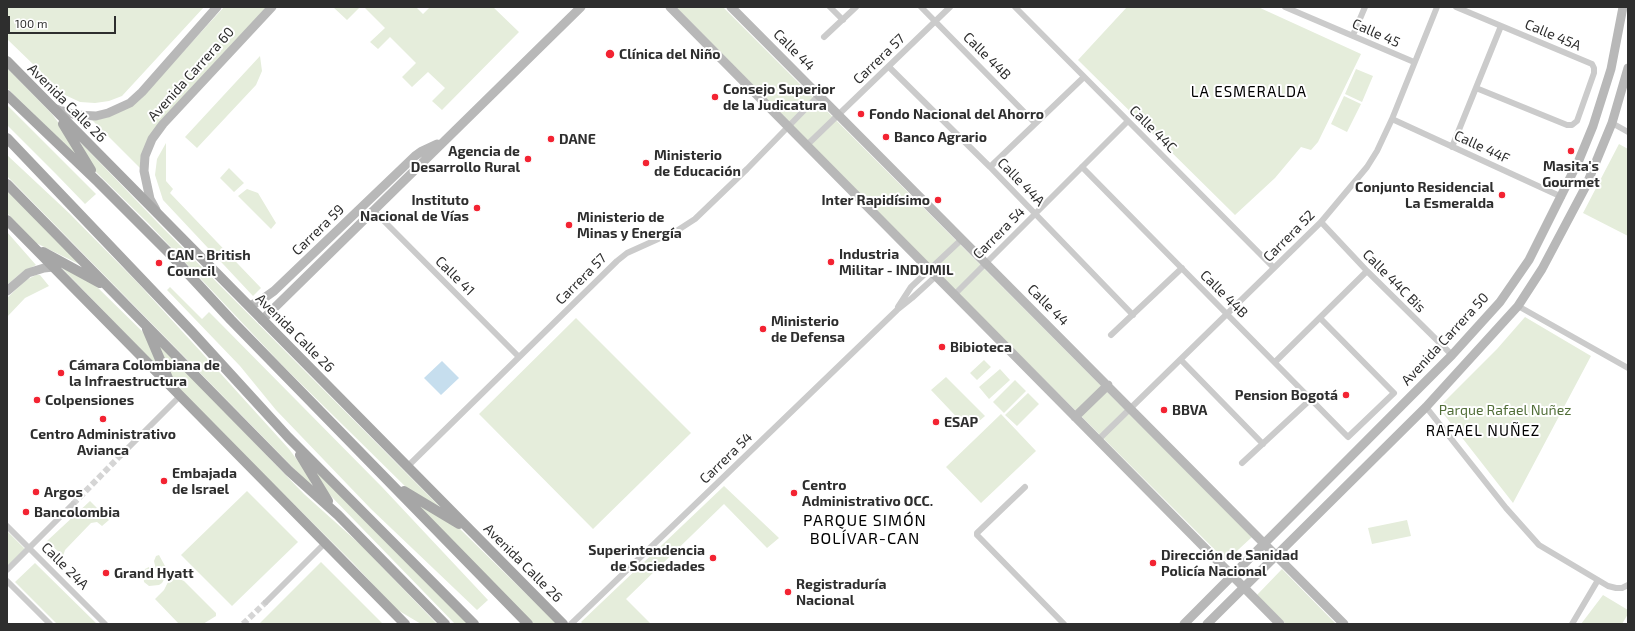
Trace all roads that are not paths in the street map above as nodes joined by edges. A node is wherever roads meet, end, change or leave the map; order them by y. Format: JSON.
{"nodes":[{"id":1,"x":217,"y":7,"type":"edge"},
{"id":2,"x":272,"y":7,"type":"edge"},
{"id":3,"x":581,"y":7,"type":"edge"},
{"id":4,"x":670,"y":7,"type":"edge"},
{"id":5,"x":731,"y":7,"type":"edge"},
{"id":6,"x":830,"y":7,"type":"edge"},
{"id":7,"x":856,"y":7,"type":"edge"},
{"id":8,"x":921,"y":7,"type":"edge"},
{"id":9,"x":950,"y":7,"type":"edge"},
{"id":10,"x":1015,"y":7,"type":"edge"},
{"id":11,"x":1285,"y":7,"type":"edge"},
{"id":12,"x":1365,"y":7,"type":"edge"},
{"id":13,"x":1438,"y":7,"type":"edge"},
{"id":14,"x":1456,"y":7,"type":"edge"},
{"id":15,"x":1623,"y":7,"type":"edge"},
{"id":16,"x":843,"y":20,"type":"junction"},
{"id":17,"x":935,"y":22,"type":"junction"},
{"id":18,"x":1500,"y":26,"type":"junction"},
{"id":19,"x":1353,"y":35,"type":"junction"},
{"id":20,"x":824,"y":37,"type":"dead end"},
{"id":21,"x":7,"y":62,"type":"edge"},
{"id":22,"x":1414,"y":62,"type":"junction"},
{"id":23,"x":889,"y":67,"type":"junction"},
{"id":24,"x":1628,"y":68,"type":"edge"},
{"id":25,"x":1084,"y":77,"type":"junction"},
{"id":26,"x":1476,"y":88,"type":"junction"},
{"id":27,"x":7,"y":95,"type":"edge"},
{"id":28,"x":818,"y":95,"type":"junction"},
{"id":29,"x":53,"y":108,"type":"junction"},
{"id":30,"x":838,"y":115,"type":"junction"},
{"id":31,"x":1392,"y":119,"type":"junction"},
{"id":32,"x":1128,"y":122,"type":"junction"},
{"id":33,"x":1612,"y":122,"type":"junction"},
{"id":34,"x":1035,"y":123,"type":"junction"},
{"id":35,"x":788,"y":126,"type":"junction"},
{"id":36,"x":1628,"y":132,"type":"edge"},
{"id":37,"x":7,"y":138,"type":"edge"},
{"id":38,"x":442,"y":142,"type":"junction"},
{"id":39,"x":807,"y":146,"type":"junction"},
{"id":40,"x":1452,"y":147,"type":"junction"},
{"id":41,"x":7,"y":149,"type":"edge"},
{"id":42,"x":31,"y":162,"type":"junction"},
{"id":43,"x":990,"y":167,"type":"junction"},
{"id":44,"x":1082,"y":167,"type":"junction"},
{"id":45,"x":98,"y":182,"type":"junction"},
{"id":46,"x":7,"y":184,"type":"edge"},
{"id":47,"x":1562,"y":197,"type":"junction"},
{"id":48,"x":374,"y":211,"type":"junction"},
{"id":49,"x":157,"y":213,"type":"junction"},
{"id":50,"x":1035,"y":214,"type":"junction"},
{"id":51,"x":7,"y":220,"type":"edge"},
{"id":52,"x":1321,"y":222,"type":"junction"},
{"id":53,"x":962,"y":239,"type":"junction"},
{"id":54,"x":32,"y":246,"type":"junction"},
{"id":55,"x":986,"y":263,"type":"junction"},
{"id":56,"x":53,"y":267,"type":"junction"},
{"id":57,"x":1182,"y":268,"type":"junction"},
{"id":58,"x":1274,"y":268,"type":"junction"},
{"id":59,"x":1367,"y":271,"type":"junction"},
{"id":60,"x":933,"y":272,"type":"junction"},
{"id":61,"x":111,"y":289,"type":"junction"},
{"id":62,"x":7,"y":291,"type":"edge"},
{"id":63,"x":955,"y":294,"type":"junction"},
{"id":64,"x":249,"y":306,"type":"junction"},
{"id":65,"x":1518,"y":306,"type":"junction"},
{"id":66,"x":897,"y":310,"type":"junction"},
{"id":67,"x":1133,"y":315,"type":"junction"},
{"id":68,"x":1228,"y":315,"type":"junction"},
{"id":69,"x":1320,"y":318,"type":"junction"},
{"id":70,"x":262,"y":320,"type":"junction"},
{"id":71,"x":145,"y":324,"type":"junction"},
{"id":72,"x":1112,"y":335,"type":"dead end"},
{"id":73,"x":1452,"y":355,"type":"junction"},
{"id":74,"x":519,"y":357,"type":"junction"},
{"id":75,"x":1181,"y":360,"type":"junction"},
{"id":76,"x":1274,"y":362,"type":"junction"},
{"id":77,"x":1628,"y":368,"type":"edge"},
{"id":78,"x":1108,"y":385,"type":"junction"},
{"id":79,"x":172,"y":388,"type":"junction"},
{"id":80,"x":180,"y":396,"type":"junction"},
{"id":81,"x":1310,"y":399,"type":"junction"},
{"id":82,"x":1426,"y":406,"type":"junction"},
{"id":83,"x":1132,"y":409,"type":"junction"},
{"id":84,"x":1075,"y":417,"type":"junction"},
{"id":85,"x":288,"y":437,"type":"junction"},
{"id":86,"x":1348,"y":437,"type":"joint"},
{"id":87,"x":1098,"y":440,"type":"junction"},
{"id":88,"x":1263,"y":444,"type":"junction"},
{"id":89,"x":121,"y":456,"type":"tunnel mouth"},
{"id":90,"x":1242,"y":463,"type":"dead end"},
{"id":91,"x":408,"y":466,"type":"junction"},
{"id":92,"x":388,"y":480,"type":"junction"},
{"id":93,"x":1025,"y":487,"type":"dead end"},
{"id":94,"x":73,"y":504,"type":"tunnel mouth"},
{"id":95,"x":338,"y":515,"type":"junction"},
{"id":96,"x":7,"y":526,"type":"edge"},
{"id":97,"x":471,"y":531,"type":"junction"},
{"id":98,"x":1264,"y":542,"type":"junction"},
{"id":99,"x":325,"y":543,"type":"junction"},
{"id":100,"x":29,"y":548,"type":"junction"},
{"id":101,"x":1276,"y":554,"type":"junction"},
{"id":102,"x":7,"y":570,"type":"edge"},
{"id":103,"x":1232,"y":575,"type":"junction"},
{"id":104,"x":1598,"y":580,"type":"junction"},
{"id":105,"x":7,"y":581,"type":"edge"},
{"id":106,"x":1628,"y":585,"type":"edge"},
{"id":107,"x":1244,"y":587,"type":"junction"},
{"id":108,"x":266,"y":602,"type":"tunnel mouth"},
{"id":109,"x":397,"y":616,"type":"junction"},
{"id":110,"x":50,"y":624,"type":"edge"},
{"id":111,"x":105,"y":624,"type":"edge"},
{"id":112,"x":405,"y":624,"type":"edge"},
{"id":113,"x":410,"y":624,"type":"edge"},
{"id":114,"x":445,"y":624,"type":"edge"},
{"id":115,"x":474,"y":624,"type":"edge"},
{"id":116,"x":528,"y":624,"type":"edge"},
{"id":117,"x":563,"y":624,"type":"edge"},
{"id":118,"x":571,"y":624,"type":"edge"},
{"id":119,"x":1064,"y":624,"type":"edge"},
{"id":120,"x":1184,"y":624,"type":"edge"},
{"id":121,"x":1207,"y":624,"type":"edge"},
{"id":122,"x":1280,"y":624,"type":"edge"},
{"id":123,"x":1344,"y":624,"type":"edge"},
{"id":124,"x":1572,"y":624,"type":"edge"}],
"edges":[{"from":1,"to":29,"type":"street","name":"Avenida Carrera 60"},
{"from":2,"to":49,"type":"street","name":"Avenida Carrera 60"},
{"from":3,"to":38,"type":"street","name":"Carrera 59"},
{"from":4,"to":35,"type":"street"},
{"from":5,"to":28,"type":"street","name":"Calle 44"},
{"from":6,"to":16,"type":"street"},
{"from":7,"to":16,"type":"street"},
{"from":8,"to":17,"type":"street","name":"Calle 44B"},
{"from":9,"to":17,"type":"street","name":"Carrera 57"},
{"from":10,"to":25,"type":"street","name":"Calle 44C"},
{"from":11,"to":19,"type":"street","name":"Calle 45"},
{"from":12,"to":19,"type":"street"},
{"from":13,"to":22,"type":"street","name":"Carrera 52"},
{"from":14,"to":18,"type":"street","name":"Calle 45A"},
{"from":15,"to":47,"type":"street","name":"Avenida Carrera 50"},
{"from":16,"to":20,"type":"street"},
{"from":17,"to":23,"type":"street","name":"Carrera 57"},
{"from":17,"to":34,"type":"street","name":"Calle 44B"},
{"from":18,"to":26,"type":"street"},
{"from":18,"to":26,"type":"street","name":"Calle 45A"},
{"from":19,"to":22,"type":"street","name":"Calle 45"},
{"from":21,"to":29,"type":"main road","name":"Avenida Calle 26"},
{"from":22,"to":31,"type":"street","name":"Carrera 52"},
{"from":23,"to":30,"type":"street","name":"Carrera 57"},
{"from":23,"to":43,"type":"street","name":"Calle 44A"},
{"from":24,"to":33,"type":"street"},
{"from":25,"to":32,"type":"street","name":"Calle 44C"},
{"from":25,"to":34,"type":"street"},
{"from":26,"to":40,"type":"street"},
{"from":27,"to":45,"type":"main road"},
{"from":28,"to":30,"type":"street","name":"Calle 44"},
{"from":28,"to":35,"type":"street","name":"Carrera 57"},
{"from":29,"to":45,"type":"main road"},
{"from":29,"to":49,"type":"main road","name":"Avenida Calle 26"},
{"from":30,"to":39,"type":"street","name":"Carrera 57"},
{"from":30,"to":53,"type":"street","name":"Calle 44"},
{"from":31,"to":40,"type":"street","name":"Calle 44F"},
{"from":31,"to":52,"type":"street","name":"Carrera 52"},
{"from":32,"to":44,"type":"street","name":"Carrera 54"},
{"from":32,"to":58,"type":"street","name":"Calle 44C"},
{"from":33,"to":36,"type":"street"},
{"from":33,"to":65,"type":"street"},
{"from":34,"to":43,"type":"street"},
{"from":35,"to":39,"type":"street"},
{"from":35,"to":74,"type":"street","name":"Carrera 57"},
{"from":37,"to":42,"type":"main road"},
{"from":38,"to":48,"type":"street","name":"Carrera 59"},
{"from":38,"to":64,"type":"street","name":"Carrera 59"},
{"from":39,"to":60,"type":"street"},
{"from":40,"to":47,"type":"street","name":"Calle 44F"},
{"from":41,"to":42,"type":"main road"},
{"from":42,"to":85,"type":"main road"},
{"from":43,"to":50,"type":"street","name":"Calle 44A"},
{"from":44,"to":50,"type":"street","name":"Carrera 54"},
{"from":44,"to":57,"type":"street","name":"Calle 44B"},
{"from":45,"to":92,"type":"main road"},
{"from":46,"to":61,"type":"main road"},
{"from":47,"to":73,"type":"street","name":"Avenida Carrera 50"},
{"from":48,"to":70,"type":"street","name":"Carrera 59"},
{"from":48,"to":74,"type":"street","name":"Calle 41"},
{"from":49,"to":64,"type":"main road","name":"Avenida Calle 26"},
{"from":50,"to":55,"type":"street","name":"Carrera 54"},
{"from":50,"to":67,"type":"street","name":"Calle 44A"},
{"from":51,"to":54,"type":"main road"},
{"from":52,"to":58,"type":"street","name":"Carrera 52"},
{"from":52,"to":59,"type":"street","name":"Calle 44C Bis"},
{"from":53,"to":55,"type":"street","name":"Calle 44"},
{"from":53,"to":60,"type":"street","name":"Carrera 54"},
{"from":54,"to":56,"type":"main road"},
{"from":54,"to":61,"type":"main road"},
{"from":55,"to":63,"type":"street","name":"Carrera 54"},
{"from":55,"to":78,"type":"street","name":"Calle 44"},
{"from":56,"to":62,"type":"street"},
{"from":56,"to":79,"type":"main road"},
{"from":57,"to":67,"type":"street"},
{"from":57,"to":68,"type":"street","name":"Calle 44B"},
{"from":58,"to":68,"type":"street","name":"Carrera 52"},
{"from":59,"to":69,"type":"street"},
{"from":59,"to":73,"type":"street","name":"Calle 44C Bis"},
{"from":60,"to":63,"type":"street"},
{"from":60,"to":66,"type":"street","name":"Carrera 54"},
{"from":60,"to":66,"type":"street","name":"Carrera 54"},
{"from":61,"to":71,"type":"main road"},
{"from":63,"to":84,"type":"street"},
{"from":64,"to":70,"type":"main road","name":"Avenida Calle 26"},
{"from":65,"to":77,"type":"street"},
{"from":65,"to":82,"type":"street"},
{"from":66,"to":118,"type":"street","name":"Carrera 54"},
{"from":67,"to":72,"type":"street"},
{"from":68,"to":75,"type":"street","name":"Carrera 52"},
{"from":68,"to":76,"type":"street","name":"Calle 44B"},
{"from":69,"to":76,"type":"street"},
{"from":69,"to":86,"type":"street","name":"Avenida Carrera 50"},
{"from":70,"to":91,"type":"main road","name":"Avenida Calle 26"},
{"from":71,"to":79,"type":"main road"},
{"from":71,"to":95,"type":"main road"},
{"from":73,"to":98,"type":"street","name":"Avenida Carrera 50"},
{"from":74,"to":91,"type":"street","name":"Carrera 57"},
{"from":75,"to":83,"type":"street","name":"Carrera 52"},
{"from":75,"to":88,"type":"street"},
{"from":76,"to":81,"type":"street","name":"Calle 44B"},
{"from":78,"to":83,"type":"street","name":"Calle 44"},
{"from":78,"to":84,"type":"street"},
{"from":79,"to":80,"type":"main road"},
{"from":80,"to":89,"type":"street"},
{"from":80,"to":99,"type":"main road"},
{"from":81,"to":86,"type":"street","name":"Calle 44B"},
{"from":81,"to":88,"type":"street"},
{"from":82,"to":101,"type":"street"},
{"from":82,"to":104,"type":"street"},
{"from":83,"to":87,"type":"street","name":"Carrera 52"},
{"from":83,"to":98,"type":"street","name":"Calle 44"},
{"from":84,"to":87,"type":"street"},
{"from":85,"to":95,"type":"main road"},
{"from":85,"to":115,"type":"main road"},
{"from":87,"to":103,"type":"street"},
{"from":88,"to":90,"type":"street"},
{"from":91,"to":97,"type":"main road","name":"Avenida Calle 26"},
{"from":92,"to":97,"type":"main road"},
{"from":92,"to":116,"type":"main road"},
{"from":93,"to":119,"type":"street"},
{"from":94,"to":100,"type":"street"},
{"from":95,"to":114,"type":"main road"},
{"from":96,"to":100,"type":"street","name":"Calle 24A"},
{"from":97,"to":117,"type":"main road","name":"Avenida Calle 26"},
{"from":98,"to":101,"type":"street","name":"Calle 44"},
{"from":98,"to":103,"type":"street","name":"Avenida Carrera 50"},
{"from":99,"to":108,"type":"street"},
{"from":99,"to":109,"type":"main road"},
{"from":100,"to":102,"type":"street"},
{"from":100,"to":111,"type":"street","name":"Calle 24A"},
{"from":101,"to":107,"type":"street"},
{"from":101,"to":123,"type":"street","name":"Calle 44"},
{"from":103,"to":107,"type":"street"},
{"from":103,"to":120,"type":"street","name":"Avenida Carrera 50"},
{"from":104,"to":106,"type":"street"},
{"from":104,"to":124,"type":"street"},
{"from":105,"to":110,"type":"street"},
{"from":107,"to":121,"type":"street"},
{"from":107,"to":122,"type":"street"},
{"from":109,"to":112,"type":"main road"},
{"from":109,"to":113,"type":"main road"}]}
